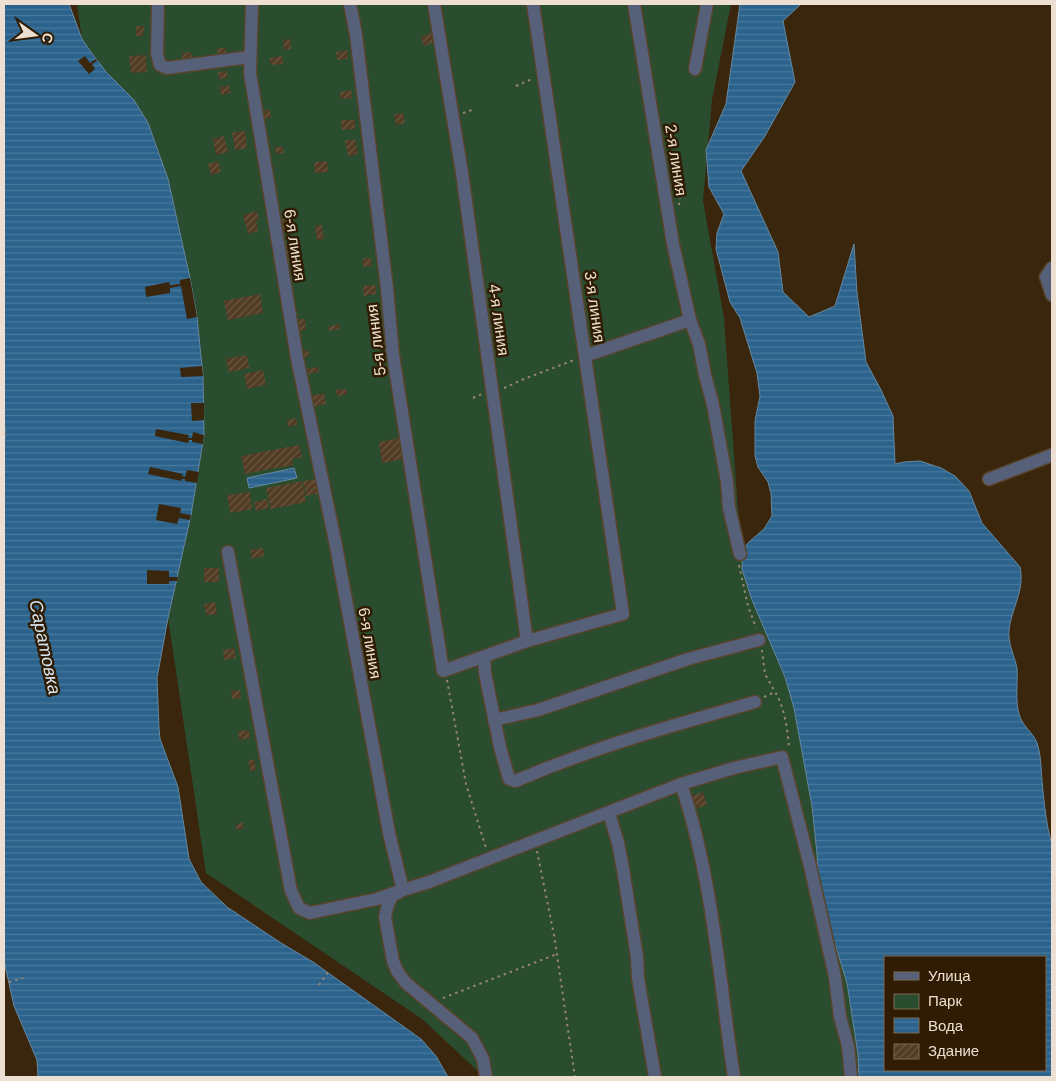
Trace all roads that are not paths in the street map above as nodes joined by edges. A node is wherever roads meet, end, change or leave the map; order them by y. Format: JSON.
{"nodes":[{"id":1,"x":158,"y":4,"type":"edge"},
{"id":2,"x":252,"y":4,"type":"edge"},
{"id":3,"x":350,"y":4,"type":"edge"},
{"id":4,"x":434,"y":4,"type":"edge"},
{"id":5,"x":533,"y":4,"type":"edge"},
{"id":6,"x":634,"y":4,"type":"edge"},
{"id":7,"x":707,"y":4,"type":"edge"},
{"id":8,"x":250,"y":57,"type":"junction"},
{"id":9,"x":695,"y":69,"type":"dead end"},
{"id":10,"x":1049,"y":273,"type":"edge"},
{"id":11,"x":1052,"y":294,"type":"edge"},
{"id":12,"x":690,"y":320,"type":"junction"},
{"id":13,"x":585,"y":356,"type":"junction"},
{"id":14,"x":1052,"y":455,"type":"edge"},
{"id":15,"x":989,"y":479,"type":"dead end"},
{"id":16,"x":228,"y":552,"type":"dead end"},
{"id":17,"x":740,"y":554,"type":"road end"},
{"id":18,"x":758,"y":640,"type":"road end"},
{"id":19,"x":528,"y":641,"type":"junction"},
{"id":20,"x":484,"y":658,"type":"junction"},
{"id":21,"x":755,"y":702,"type":"road end"},
{"id":22,"x":494,"y":720,"type":"junction"},
{"id":23,"x":681,"y":784,"type":"junction"},
{"id":24,"x":609,"y":813,"type":"junction"},
{"id":25,"x":402,"y":890,"type":"junction"},
{"id":26,"x":486,"y":1077,"type":"edge"},
{"id":27,"x":655,"y":1077,"type":"edge"},
{"id":28,"x":734,"y":1077,"type":"edge"},
{"id":29,"x":851,"y":1077,"type":"edge"}],
"edges":[{"from":1,"to":8,"type":"lane"},
{"from":2,"to":8,"type":"lane","name":"6-я линия"},
{"from":3,"to":20,"type":"lane","name":"5-я линия"},
{"from":4,"to":19,"type":"lane","name":"4-я линия"},
{"from":5,"to":13,"type":"lane","name":"3-я линия"},
{"from":6,"to":12,"type":"lane","name":"2-я линия"},
{"from":7,"to":9,"type":"lane"},
{"from":8,"to":25,"type":"lane","name":"6-я линия"},
{"from":10,"to":11,"type":"lane"},
{"from":12,"to":13,"type":"lane"},
{"from":12,"to":17,"type":"lane","name":"2-я линия"},
{"from":13,"to":19,"type":"lane","name":"3-я линия"},
{"from":14,"to":15,"type":"lane"},
{"from":16,"to":25,"type":"lane"},
{"from":18,"to":22,"type":"lane"},
{"from":19,"to":20,"type":"lane"},
{"from":20,"to":22,"type":"lane"},
{"from":21,"to":22,"type":"lane"},
{"from":23,"to":24,"type":"lane"},
{"from":23,"to":28,"type":"lane"},
{"from":23,"to":29,"type":"lane"},
{"from":24,"to":25,"type":"lane"},
{"from":24,"to":27,"type":"lane"},
{"from":25,"to":26,"type":"lane"}]}
